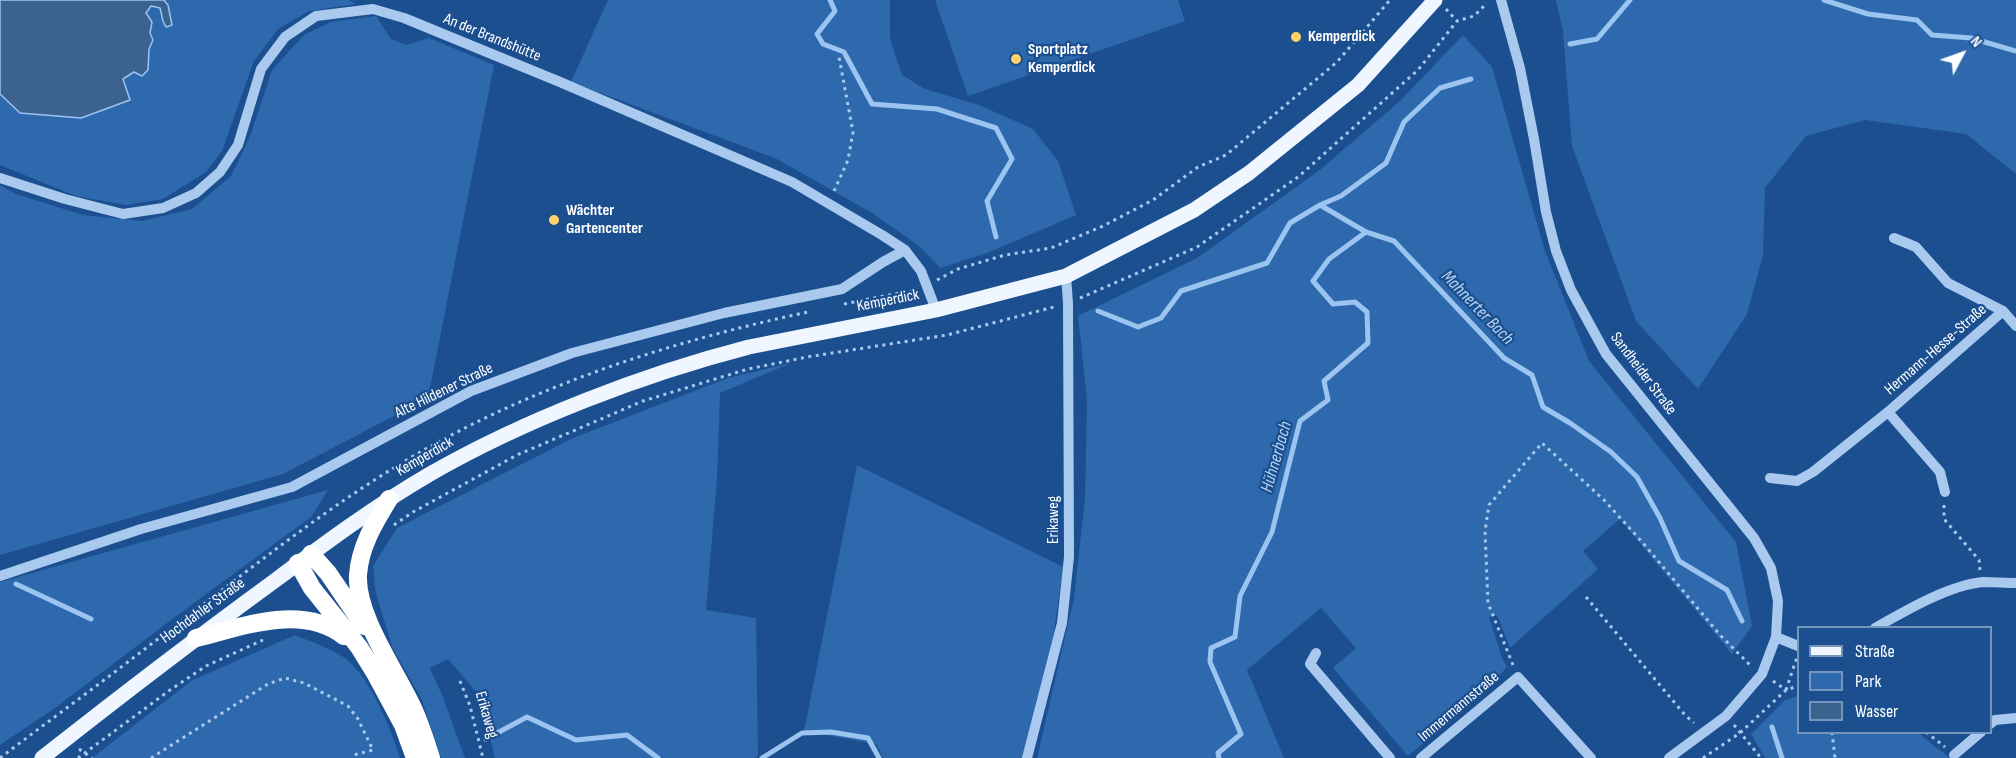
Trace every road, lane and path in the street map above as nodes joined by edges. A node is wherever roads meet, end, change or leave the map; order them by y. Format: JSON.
{"nodes":[{"id":1,"x":1390,"y":0,"type":"edge"},
{"id":2,"x":1435,"y":0,"type":"edge"},
{"id":3,"x":1491,"y":0,"type":"edge"},
{"id":4,"x":1501,"y":0,"type":"edge"},
{"id":5,"x":839,"y":57,"type":"dead end"},
{"id":6,"x":0,"y":178,"type":"edge"},
{"id":7,"x":829,"y":203,"type":"junction"},
{"id":8,"x":1894,"y":238,"type":"dead end"},
{"id":9,"x":905,"y":250,"type":"junction"},
{"id":10,"x":1066,"y":276,"type":"junction"},
{"id":11,"x":926,"y":285,"type":"junction"},
{"id":12,"x":1068,"y":303,"type":"junction"},
{"id":13,"x":936,"y":310,"type":"junction"},
{"id":14,"x":2003,"y":311,"type":"junction"},
{"id":15,"x":2016,"y":326,"type":"edge"},
{"id":16,"x":1888,"y":412,"type":"junction"},
{"id":17,"x":1770,"y":478,"type":"dead end"},
{"id":18,"x":1945,"y":492,"type":"joint"},
{"id":19,"x":389,"y":498,"type":"junction"},
{"id":20,"x":390,"y":529,"type":"dead end"},
{"id":21,"x":268,"y":554,"type":"dead end"},
{"id":22,"x":305,"y":559,"type":"junction"},
{"id":23,"x":0,"y":576,"type":"edge"},
{"id":24,"x":1981,"y":582,"type":"junction"},
{"id":25,"x":2016,"y":583,"type":"edge"},
{"id":26,"x":1586,"y":597,"type":"dead end"},
{"id":27,"x":1877,"y":626,"type":"edge"},
{"id":28,"x":272,"y":637,"type":"dead end"},
{"id":29,"x":1776,"y":637,"type":"junction"},
{"id":30,"x":196,"y":638,"type":"junction"},
{"id":31,"x":1797,"y":646,"type":"edge"},
{"id":32,"x":359,"y":647,"type":"junction"},
{"id":33,"x":1316,"y":653,"type":"dead end"},
{"id":34,"x":1797,"y":656,"type":"edge"},
{"id":35,"x":1742,"y":658,"type":"dead end"},
{"id":36,"x":387,"y":660,"type":"junction"},
{"id":37,"x":1518,"y":676,"type":"junction"},
{"id":38,"x":460,"y":681,"type":"dead end"},
{"id":39,"x":1797,"y":686,"type":"edge"},
{"id":40,"x":1786,"y":690,"type":"junction"},
{"id":41,"x":1726,"y":716,"type":"junction"},
{"id":42,"x":2016,"y":718,"type":"edge"},
{"id":43,"x":1992,"y":722,"type":"edge"},
{"id":44,"x":1705,"y":732,"type":"junction"},
{"id":45,"x":1740,"y":733,"type":"junction"},
{"id":46,"x":1832,"y":734,"type":"edge"},
{"id":47,"x":1928,"y":734,"type":"edge"},
{"id":48,"x":1979,"y":734,"type":"edge"},
{"id":49,"x":354,"y":755,"type":"dead end"},
{"id":50,"x":1954,"y":755,"type":"joint"},
{"id":51,"x":1,"y":757,"type":"edge"},
{"id":52,"x":1588,"y":757,"type":"edge"},
{"id":53,"x":42,"y":758,"type":"edge"},
{"id":54,"x":78,"y":758,"type":"edge"},
{"id":55,"x":151,"y":758,"type":"edge"},
{"id":56,"x":415,"y":758,"type":"edge"},
{"id":57,"x":431,"y":758,"type":"edge"},
{"id":58,"x":483,"y":758,"type":"edge"},
{"id":59,"x":1027,"y":758,"type":"edge"},
{"id":60,"x":1390,"y":758,"type":"edge"},
{"id":61,"x":1421,"y":758,"type":"edge"},
{"id":62,"x":1669,"y":758,"type":"edge"},
{"id":63,"x":1703,"y":758,"type":"edge"},
{"id":64,"x":1761,"y":758,"type":"edge"},
{"id":65,"x":1834,"y":758,"type":"edge"}],
"edges":[{"from":1,"to":11,"type":"path"},
{"from":2,"to":10,"type":"main road","name":"Kemperdick"},
{"from":3,"to":12,"type":"path"},
{"from":4,"to":29,"type":"street","name":"Sandheider Straße"},
{"from":5,"to":7,"type":"path"},
{"from":6,"to":7,"type":"street","name":"An der Brandshütte"},
{"from":7,"to":9,"type":"street","name":"An der Brandshütte"},
{"from":8,"to":14,"type":"street","name":"Hermann-Hesse-Straße"},
{"from":9,"to":11,"type":"street","name":"An der Brandshütte"},
{"from":9,"to":23,"type":"street","name":"Alte Hildener Straße"},
{"from":10,"to":12,"type":"street","name":"Erikaweg"},
{"from":10,"to":13,"type":"main road","name":"Kemperdick"},
{"from":11,"to":13,"type":"street","name":"An der Brandshütte"},
{"from":12,"to":20,"type":"path"},
{"from":12,"to":59,"type":"street","name":"Erikaweg"},
{"from":13,"to":19,"type":"main road","name":"Kemperdick"},
{"from":14,"to":15,"type":"street","name":"Hermann-Hesse-Straße"},
{"from":14,"to":16,"type":"street","name":"Hermann-Hesse-Straße"},
{"from":16,"to":17,"type":"street","name":"Hermann-Hesse-Straße"},
{"from":16,"to":18,"type":"street","name":"Hermann-Hesse-Straße"},
{"from":18,"to":24,"type":"path"},
{"from":19,"to":22,"type":"main road","name":"Hochdahler Straße"},
{"from":19,"to":36,"type":"highway"},
{"from":21,"to":51,"type":"path"},
{"from":22,"to":30,"type":"main road","name":"Hochdahler Straße"},
{"from":22,"to":32,"type":"highway"},
{"from":22,"to":36,"type":"highway"},
{"from":24,"to":25,"type":"street"},
{"from":24,"to":27,"type":"street"},
{"from":26,"to":44,"type":"path"},
{"from":28,"to":54,"type":"path"},
{"from":29,"to":31,"type":"street"},
{"from":29,"to":41,"type":"street","name":"Sandheider Straße"},
{"from":30,"to":32,"type":"highway"},
{"from":30,"to":53,"type":"main road","name":"Hochdahler Straße"},
{"from":32,"to":56,"type":"highway"},
{"from":33,"to":60,"type":"street"},
{"from":34,"to":40,"type":"path"},
{"from":35,"to":37,"type":"path"},
{"from":36,"to":57,"type":"highway"},
{"from":37,"to":52,"type":"street","name":"Immermannstraße"},
{"from":37,"to":61,"type":"street","name":"Immermannstraße"},
{"from":38,"to":58,"type":"path","name":"Erikaweg"},
{"from":39,"to":40,"type":"path"},
{"from":40,"to":45,"type":"path"},
{"from":41,"to":44,"type":"street","name":"Sandheider Straße"},
{"from":41,"to":45,"type":"path"},
{"from":42,"to":43,"type":"street"},
{"from":44,"to":62,"type":"street","name":"Sandheider Straße"},
{"from":45,"to":63,"type":"path"},
{"from":45,"to":64,"type":"path"},
{"from":46,"to":65,"type":"path"},
{"from":47,"to":50,"type":"path"},
{"from":48,"to":50,"type":"street"},
{"from":49,"to":55,"type":"path"}]}
